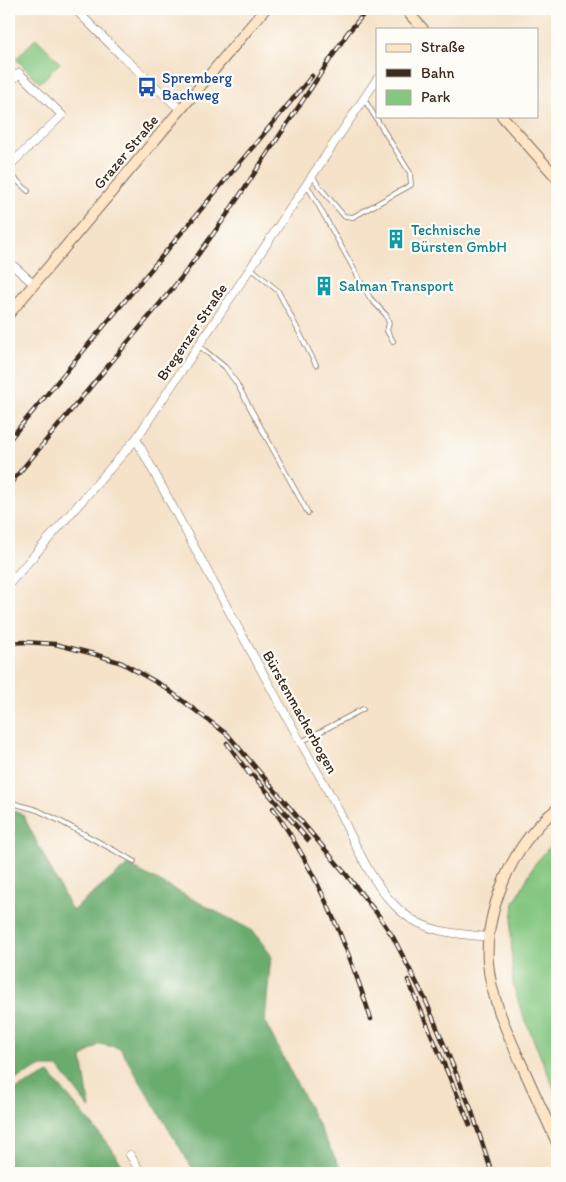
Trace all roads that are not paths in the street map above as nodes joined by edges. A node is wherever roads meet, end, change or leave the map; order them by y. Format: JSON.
{"nodes":[{"id":1,"x":76,"y":9,"type":"edge"},
{"id":2,"x":265,"y":9,"type":"edge"},
{"id":3,"x":405,"y":9,"type":"edge"},
{"id":4,"x":413,"y":25,"type":"edge"},
{"id":5,"x":376,"y":81,"type":"edge"},
{"id":6,"x":9,"y":84,"type":"edge"},
{"id":7,"x":364,"y":99,"type":"junction"},
{"id":8,"x":181,"y":110,"type":"junction"},
{"id":9,"x":504,"y":118,"type":"edge"},
{"id":10,"x":9,"y":166,"type":"edge"},
{"id":11,"x":9,"y":174,"type":"edge"},
{"id":12,"x":313,"y":175,"type":"junction"},
{"id":13,"x":557,"y":178,"type":"edge"},
{"id":14,"x":307,"y":184,"type":"junction"},
{"id":15,"x":28,"y":191,"type":"dead end"},
{"id":16,"x":9,"y":262,"type":"edge"},
{"id":17,"x":251,"y":268,"type":"junction"},
{"id":18,"x":34,"y":284,"type":"junction"},
{"id":19,"x":9,"y":314,"type":"edge"},
{"id":20,"x":393,"y":341,"type":"dead end"},
{"id":21,"x":199,"y":346,"type":"junction"},
{"id":22,"x":316,"y":365,"type":"dead end"},
{"id":23,"x":136,"y":440,"type":"junction"},
{"id":24,"x":308,"y":512,"type":"dead end"},
{"id":25,"x":9,"y":584,"type":"edge"},
{"id":26,"x":362,"y":709,"type":"dead end"},
{"id":27,"x":300,"y":742,"type":"junction"},
{"id":28,"x":9,"y":802,"type":"edge"},
{"id":29,"x":557,"y":809,"type":"edge"},
{"id":30,"x":134,"y":861,"type":"dead end"},
{"id":31,"x":489,"y":937,"type":"junction"},
{"id":32,"x":557,"y":1143,"type":"edge"},
{"id":33,"x":130,"y":1155,"type":"dead end"},
{"id":34,"x":141,"y":1173,"type":"edge"}],
"edges":[{"from":1,"to":8,"type":"street"},
{"from":2,"to":8,"type":"street","name":"Grazer Straße"},
{"from":3,"to":4,"type":"street"},
{"from":5,"to":7,"type":"street","name":"Bregenzer Straße"},
{"from":6,"to":10,"type":"street"},
{"from":7,"to":12,"type":"street","name":"Bregenzer Straße"},
{"from":7,"to":12,"type":"lane"},
{"from":8,"to":18,"type":"street","name":"Grazer Straße"},
{"from":9,"to":13,"type":"street"},
{"from":11,"to":15,"type":"lane"},
{"from":12,"to":14,"type":"street","name":"Bregenzer Straße"},
{"from":14,"to":17,"type":"street","name":"Bregenzer Straße"},
{"from":14,"to":20,"type":"lane"},
{"from":16,"to":18,"type":"street"},
{"from":17,"to":21,"type":"street","name":"Bregenzer Straße"},
{"from":17,"to":22,"type":"lane"},
{"from":18,"to":19,"type":"street","name":"Grazer Straße"},
{"from":21,"to":23,"type":"street","name":"Bregenzer Straße"},
{"from":21,"to":24,"type":"lane"},
{"from":23,"to":25,"type":"street","name":"Bregenzer Straße"},
{"from":23,"to":27,"type":"street","name":"Bürstenmacherbogen"},
{"from":26,"to":27,"type":"lane"},
{"from":27,"to":31,"type":"street","name":"Bürstenmacherbogen"},
{"from":28,"to":30,"type":"lane"},
{"from":29,"to":31,"type":"street"},
{"from":31,"to":32,"type":"street"},
{"from":33,"to":34,"type":"street"}]}
